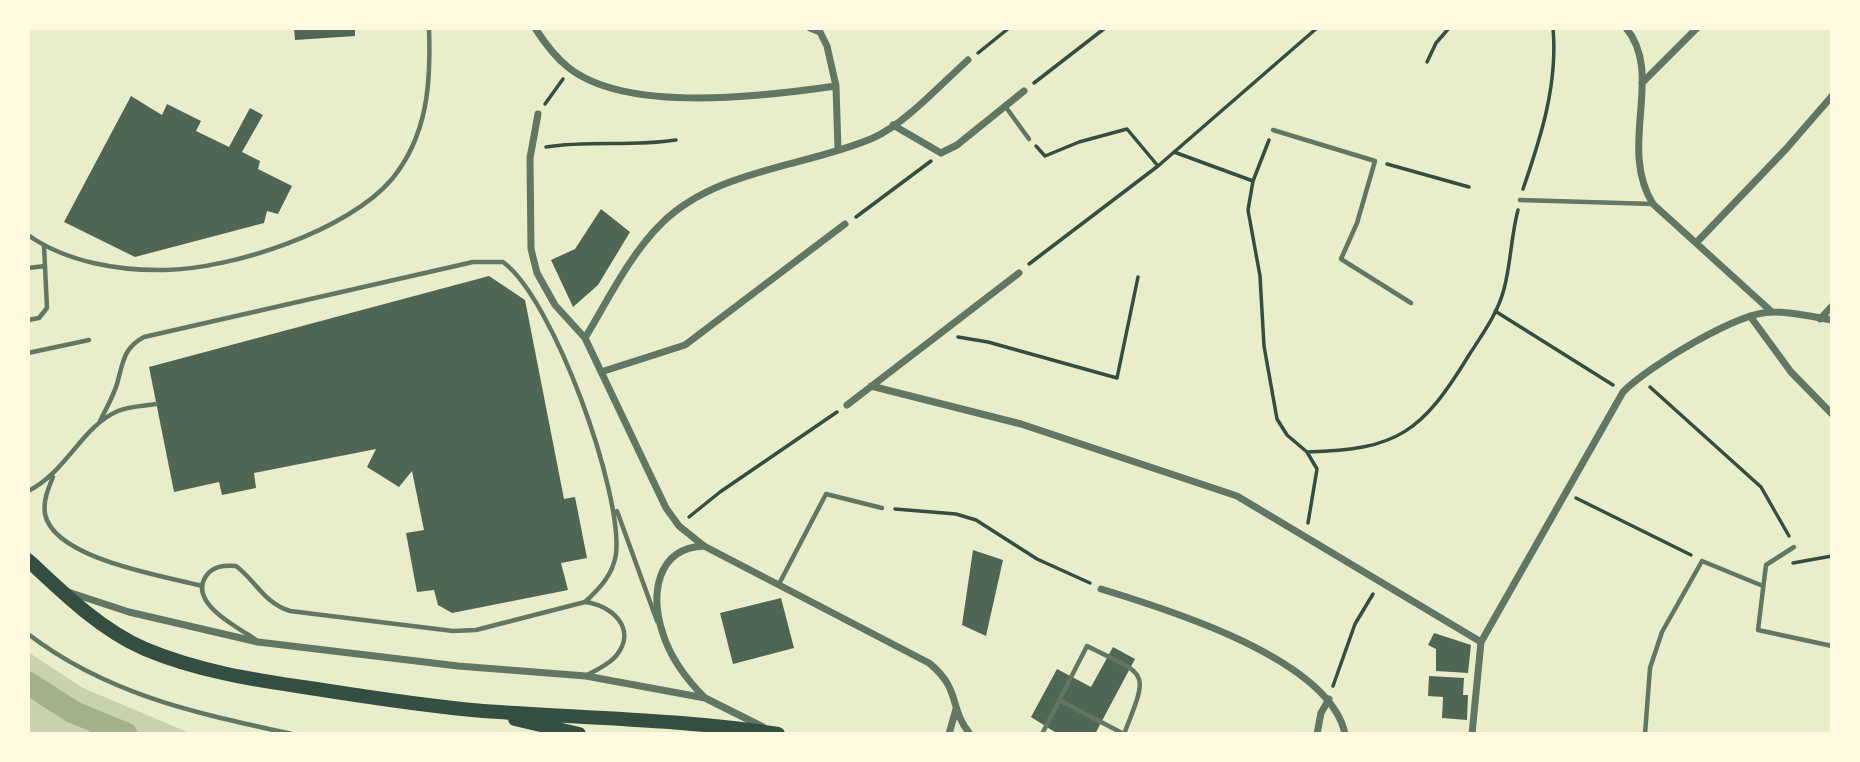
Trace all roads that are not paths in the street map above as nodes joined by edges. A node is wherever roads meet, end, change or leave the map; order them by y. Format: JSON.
{"nodes":[{"id":1,"x":429,"y":28,"type":"edge"},
{"id":2,"x":535,"y":28,"type":"edge"},
{"id":3,"x":810,"y":28,"type":"edge"},
{"id":4,"x":1626,"y":28,"type":"edge"},
{"id":5,"x":1697,"y":28,"type":"edge"},
{"id":6,"x":822,"y":30,"type":"edge"},
{"id":7,"x":968,"y":60,"type":"road end"},
{"id":8,"x":1642,"y":83,"type":"junction"},
{"id":9,"x":836,"y":86,"type":"junction"},
{"id":10,"x":1024,"y":91,"type":"road end"},
{"id":11,"x":1832,"y":96,"type":"edge"},
{"id":12,"x":1005,"y":106,"type":"junction"},
{"id":13,"x":538,"y":114,"type":"road end"},
{"id":14,"x":893,"y":125,"type":"junction"},
{"id":15,"x":1272,"y":130,"type":"road end"},
{"id":16,"x":1030,"y":139,"type":"road end"},
{"id":17,"x":838,"y":150,"type":"junction"},
{"id":18,"x":1520,"y":200,"type":"road end"},
{"id":19,"x":1653,"y":205,"type":"junction"},
{"id":20,"x":845,"y":223,"type":"road end"},
{"id":21,"x":28,"y":235,"type":"edge"},
{"id":22,"x":1697,"y":242,"type":"junction"},
{"id":23,"x":44,"y":245,"type":"junction"},
{"id":24,"x":45,"y":266,"type":"junction"},
{"id":25,"x":28,"y":268,"type":"edge"},
{"id":26,"x":1019,"y":273,"type":"road end"},
{"id":27,"x":1411,"y":303,"type":"dead end"},
{"id":28,"x":1832,"y":306,"type":"edge"},
{"id":29,"x":1772,"y":312,"type":"junction"},
{"id":30,"x":1750,"y":316,"type":"junction"},
{"id":31,"x":1820,"y":318,"type":"junction"},
{"id":32,"x":28,"y":320,"type":"edge"},
{"id":33,"x":1832,"y":320,"type":"edge"},
{"id":34,"x":585,"y":338,"type":"junction"},
{"id":35,"x":89,"y":340,"type":"dead end"},
{"id":36,"x":28,"y":353,"type":"edge"},
{"id":37,"x":601,"y":372,"type":"junction"},
{"id":38,"x":871,"y":386,"type":"junction"},
{"id":39,"x":156,"y":404,"type":"dead end"},
{"id":40,"x":848,"y":405,"type":"road end"},
{"id":41,"x":1832,"y":414,"type":"edge"},
{"id":42,"x":100,"y":421,"type":"junction"},
{"id":43,"x":52,"y":477,"type":"junction"},
{"id":44,"x":28,"y":491,"type":"edge"},
{"id":45,"x":614,"y":504,"type":"junction"},
{"id":46,"x":882,"y":508,"type":"road end"},
{"id":47,"x":704,"y":546,"type":"junction"},
{"id":48,"x":1794,"y":547,"type":"road end"},
{"id":49,"x":28,"y":560,"type":"edge"},
{"id":50,"x":779,"y":585,"type":"junction"},
{"id":51,"x":202,"y":586,"type":"junction"},
{"id":52,"x":1763,"y":586,"type":"junction"},
{"id":53,"x":58,"y":589,"type":"junction"},
{"id":54,"x":1101,"y":589,"type":"road end"},
{"id":55,"x":585,"y":602,"type":"junction"},
{"id":56,"x":663,"y":633,"type":"junction"},
{"id":57,"x":28,"y":634,"type":"edge"},
{"id":58,"x":258,"y":642,"type":"junction"},
{"id":59,"x":1482,"y":642,"type":"junction"},
{"id":60,"x":1832,"y":646,"type":"edge"},
{"id":61,"x":586,"y":676,"type":"junction"},
{"id":62,"x":705,"y":698,"type":"junction"},
{"id":63,"x":1329,"y":699,"type":"junction"},
{"id":64,"x":1059,"y":700,"type":"junction"},
{"id":65,"x":957,"y":705,"type":"junction"},
{"id":66,"x":480,"y":710,"type":"junction"},
{"id":67,"x":292,"y":734,"type":"edge"},
{"id":68,"x":579,"y":734,"type":"edge"},
{"id":69,"x":777,"y":734,"type":"edge"},
{"id":70,"x":949,"y":734,"type":"edge"},
{"id":71,"x":970,"y":734,"type":"edge"},
{"id":72,"x":1042,"y":734,"type":"edge"},
{"id":73,"x":1124,"y":734,"type":"edge"},
{"id":74,"x":1317,"y":734,"type":"edge"},
{"id":75,"x":1345,"y":734,"type":"edge"},
{"id":76,"x":1472,"y":734,"type":"edge"},
{"id":77,"x":1645,"y":734,"type":"edge"}],
"edges":[{"from":1,"to":23,"type":"lane"},
{"from":2,"to":9,"type":"street"},
{"from":3,"to":6,"type":"street"},
{"from":4,"to":8,"type":"street"},
{"from":5,"to":8,"type":"street"},
{"from":6,"to":9,"type":"street"},
{"from":7,"to":14,"type":"street"},
{"from":8,"to":19,"type":"street"},
{"from":9,"to":17,"type":"street"},
{"from":10,"to":12,"type":"street"},
{"from":11,"to":22,"type":"street"},
{"from":12,"to":14,"type":"street"},
{"from":12,"to":16,"type":"lane"},
{"from":13,"to":34,"type":"street"},
{"from":14,"to":17,"type":"street"},
{"from":15,"to":27,"type":"lane"},
{"from":17,"to":34,"type":"street"},
{"from":18,"to":19,"type":"lane"},
{"from":19,"to":22,"type":"street"},
{"from":20,"to":37,"type":"street"},
{"from":21,"to":23,"type":"lane"},
{"from":22,"to":29,"type":"street"},
{"from":23,"to":24,"type":"lane"},
{"from":24,"to":25,"type":"lane"},
{"from":24,"to":32,"type":"lane"},
{"from":26,"to":38,"type":"street"},
{"from":28,"to":31,"type":"street"},
{"from":29,"to":30,"type":"street"},
{"from":29,"to":31,"type":"street"},
{"from":30,"to":41,"type":"street"},
{"from":30,"to":59,"type":"street"},
{"from":31,"to":33,"type":"street"},
{"from":34,"to":37,"type":"street"},
{"from":35,"to":36,"type":"lane"},
{"from":37,"to":47,"type":"street"},
{"from":38,"to":40,"type":"street"},
{"from":38,"to":59,"type":"street"},
{"from":39,"to":42,"type":"lane"},
{"from":42,"to":43,"type":"lane"},
{"from":42,"to":45,"type":"lane"},
{"from":43,"to":44,"type":"lane"},
{"from":43,"to":51,"type":"lane"},
{"from":45,"to":55,"type":"lane"},
{"from":45,"to":56,"type":"lane"},
{"from":46,"to":50,"type":"lane"},
{"from":47,"to":50,"type":"street"},
{"from":47,"to":56,"type":"street"},
{"from":48,"to":52,"type":"lane"},
{"from":49,"to":53,"type":"main road"},
{"from":50,"to":65,"type":"street"},
{"from":51,"to":55,"type":"lane"},
{"from":51,"to":58,"type":"lane"},
{"from":52,"to":60,"type":"lane"},
{"from":52,"to":77,"type":"lane"},
{"from":53,"to":58,"type":"street"},
{"from":53,"to":66,"type":"main road"},
{"from":54,"to":63,"type":"street"},
{"from":55,"to":61,"type":"lane"},
{"from":56,"to":62,"type":"street"},
{"from":57,"to":67,"type":"lane"},
{"from":58,"to":61,"type":"street"},
{"from":59,"to":76,"type":"street"},
{"from":61,"to":62,"type":"street"},
{"from":62,"to":69,"type":"street"},
{"from":63,"to":74,"type":"street"},
{"from":63,"to":75,"type":"street"},
{"from":64,"to":72,"type":"lane"},
{"from":64,"to":73,"type":"lane"},
{"from":64,"to":73,"type":"lane"},
{"from":65,"to":70,"type":"street"},
{"from":65,"to":71,"type":"street"},
{"from":66,"to":68,"type":"main road"},
{"from":66,"to":69,"type":"main road"}]}
